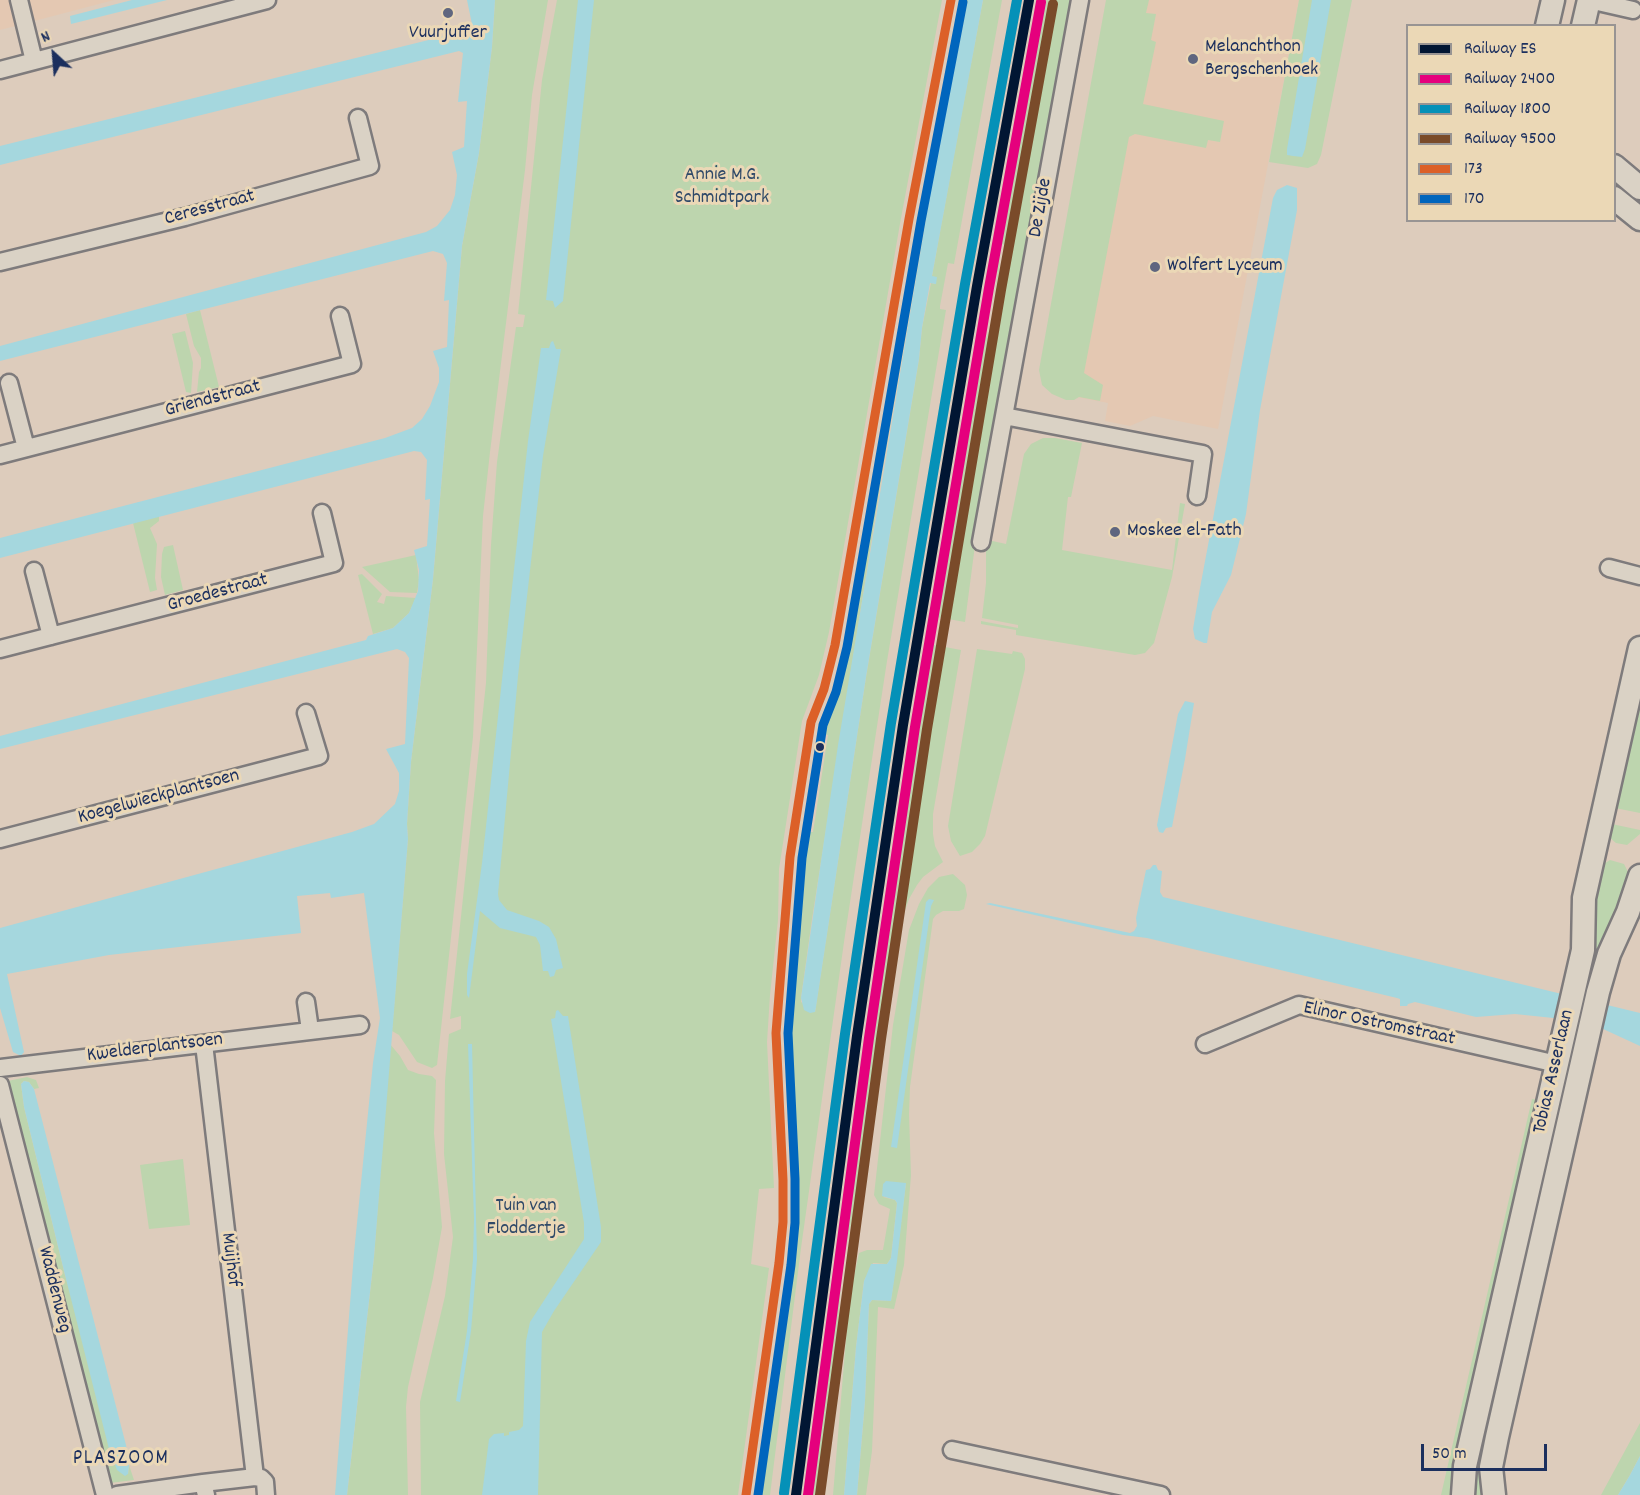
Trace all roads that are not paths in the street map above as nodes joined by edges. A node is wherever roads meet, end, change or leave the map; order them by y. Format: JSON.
{"nodes":[{"id":1,"x":19,"y":0,"type":"edge"},
{"id":2,"x":267,"y":0,"type":"edge"},
{"id":3,"x":1080,"y":0,"type":"edge"},
{"id":4,"x":1553,"y":0,"type":"edge"},
{"id":5,"x":1589,"y":0,"type":"edge"},
{"id":6,"x":1633,"y":10,"type":"dead end"},
{"id":7,"x":1547,"y":24,"type":"edge"},
{"id":8,"x":1583,"y":24,"type":"edge"},
{"id":9,"x":34,"y":61,"type":"junction"},
{"id":10,"x":0,"y":70,"type":"edge"},
{"id":11,"x":358,"y":118,"type":"dead end"},
{"id":12,"x":1616,"y":167,"type":"edge"},
{"id":13,"x":1640,"y":188,"type":"edge"},
{"id":14,"x":1616,"y":200,"type":"edge"},
{"id":15,"x":1640,"y":219,"type":"edge"},
{"id":16,"x":0,"y":262,"type":"edge"},
{"id":17,"x":340,"y":316,"type":"dead end"},
{"id":18,"x":9,"y":383,"type":"dead end"},
{"id":19,"x":1004,"y":416,"type":"junction"},
{"id":20,"x":26,"y":448,"type":"junction"},
{"id":21,"x":0,"y":455,"type":"edge"},
{"id":22,"x":1197,"y":495,"type":"dead end"},
{"id":23,"x":322,"y":513,"type":"dead end"},
{"id":24,"x":981,"y":542,"type":"dead end"},
{"id":25,"x":1609,"y":568,"type":"dead end"},
{"id":26,"x":34,"y":571,"type":"dead end"},
{"id":27,"x":1640,"y":576,"type":"edge"},
{"id":28,"x":51,"y":636,"type":"junction"},
{"id":29,"x":1640,"y":648,"type":"edge"},
{"id":30,"x":0,"y":649,"type":"edge"},
{"id":31,"x":306,"y":713,"type":"dead end"},
{"id":32,"x":0,"y":839,"type":"edge"},
{"id":33,"x":1640,"y":876,"type":"edge"},
{"id":34,"x":306,"y":1002,"type":"dead end"},
{"id":35,"x":360,"y":1025,"type":"dead end"},
{"id":36,"x":310,"y":1030,"type":"junction"},
{"id":37,"x":204,"y":1044,"type":"junction"},
{"id":38,"x":1205,"y":1044,"type":"dead end"},
{"id":39,"x":1557,"y":1064,"type":"junction"},
{"id":40,"x":0,"y":1068,"type":"edge"},
{"id":41,"x":0,"y":1085,"type":"edge"},
{"id":42,"x":952,"y":1450,"type":"dead end"},
{"id":43,"x":255,"y":1477,"type":"junction"},
{"id":44,"x":205,"y":1489,"type":"edge"},
{"id":45,"x":105,"y":1495,"type":"edge"},
{"id":46,"x":117,"y":1495,"type":"edge"},
{"id":47,"x":266,"y":1495,"type":"edge"},
{"id":48,"x":1161,"y":1495,"type":"edge"},
{"id":49,"x":1463,"y":1495,"type":"edge"},
{"id":50,"x":1494,"y":1495,"type":"edge"}],
"edges":[{"from":1,"to":9,"type":"street"},
{"from":2,"to":9,"type":"street"},
{"from":3,"to":19,"type":"street","name":"De Zijde"},
{"from":4,"to":7,"type":"street"},
{"from":5,"to":6,"type":"street"},
{"from":5,"to":8,"type":"street"},
{"from":9,"to":10,"type":"street"},
{"from":11,"to":16,"type":"street","name":"Ceresstraat"},
{"from":12,"to":13,"type":"street"},
{"from":14,"to":15,"type":"street"},
{"from":17,"to":20,"type":"street","name":"Griendstraat"},
{"from":18,"to":20,"type":"street"},
{"from":19,"to":22,"type":"street"},
{"from":19,"to":24,"type":"street","name":"De Zijde"},
{"from":20,"to":21,"type":"street","name":"Griendstraat"},
{"from":23,"to":28,"type":"street","name":"Groedestraat"},
{"from":25,"to":27,"type":"street"},
{"from":26,"to":28,"type":"street"},
{"from":28,"to":30,"type":"street","name":"Groedestraat"},
{"from":29,"to":39,"type":"street","name":"Tobias Asserlaan"},
{"from":31,"to":32,"type":"street","name":"Koegelwieckplantsoen"},
{"from":33,"to":50,"type":"street","name":"Tobias Asserlaan"},
{"from":34,"to":36,"type":"street"},
{"from":35,"to":36,"type":"street","name":"Kwelderplantsoen"},
{"from":36,"to":37,"type":"street","name":"Kwelderplantsoen"},
{"from":37,"to":40,"type":"street","name":"Kwelderplantsoen"},
{"from":37,"to":43,"type":"street","name":"Muijhof"},
{"from":38,"to":39,"type":"street","name":"Elinor Ostromstraat"},
{"from":39,"to":49,"type":"street","name":"Tobias Asserlaan"},
{"from":41,"to":45,"type":"street","name":"Waddenweg"},
{"from":42,"to":48,"type":"street"},
{"from":43,"to":44,"type":"street"},
{"from":43,"to":47,"type":"street","name":"Muijhof"},
{"from":44,"to":46,"type":"street"}]}
